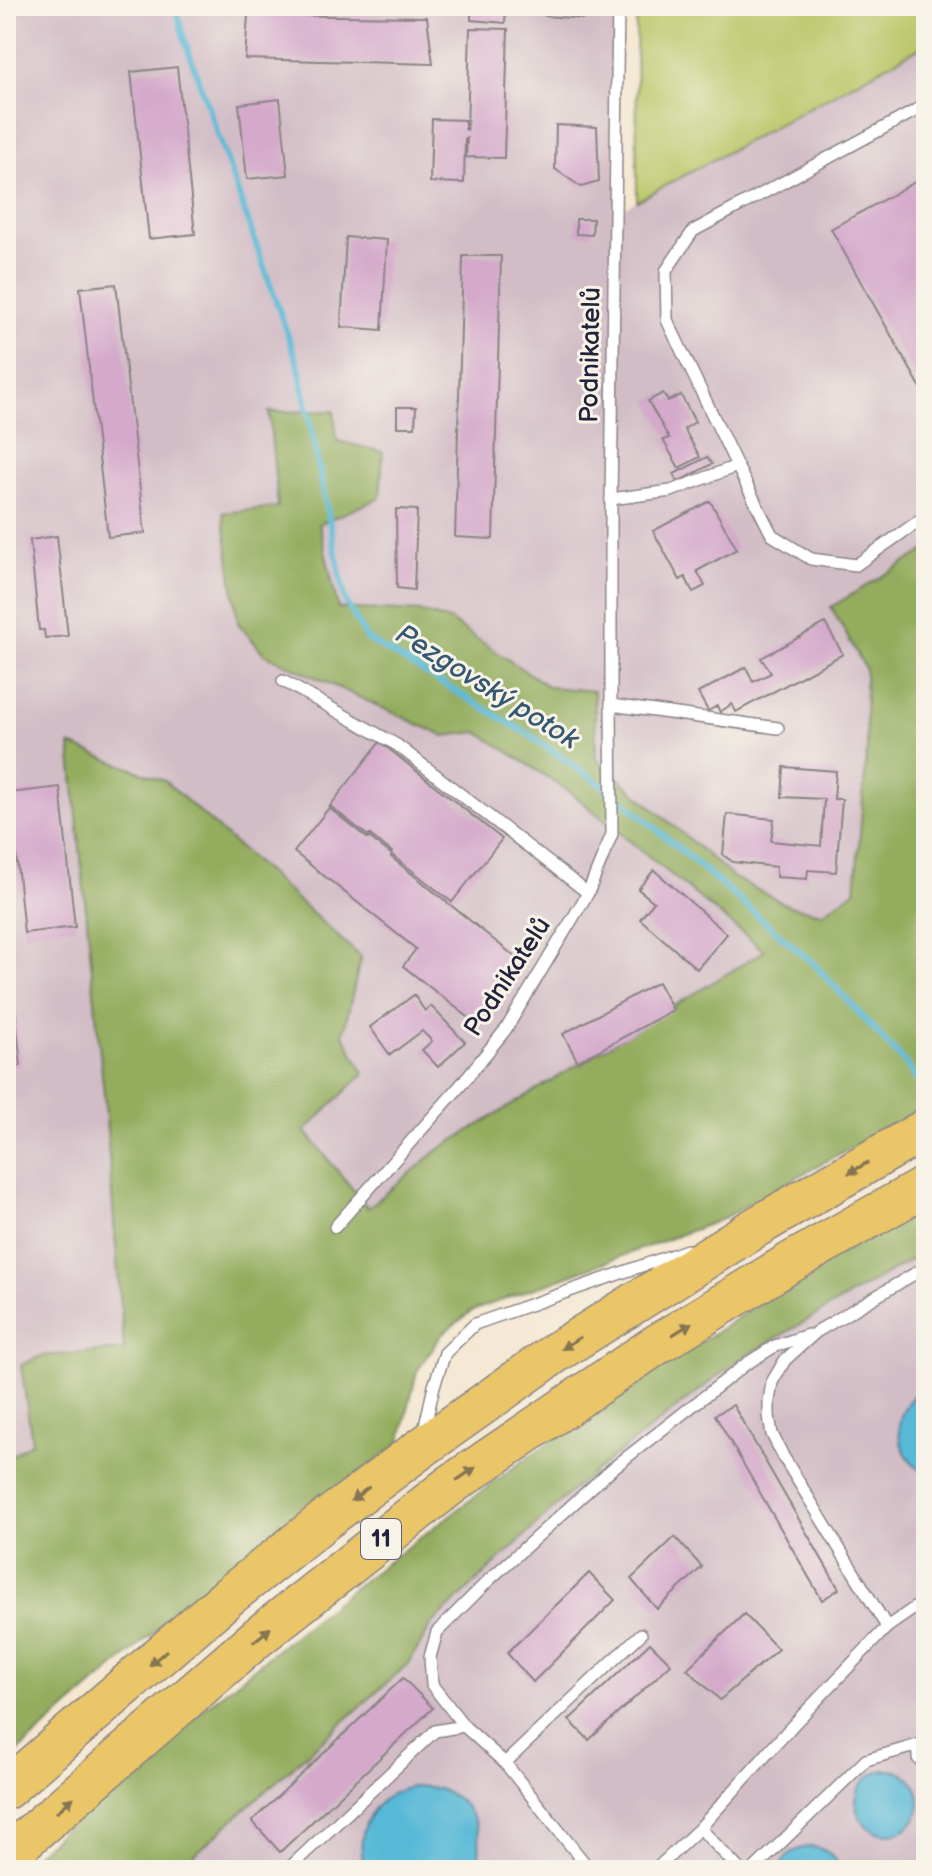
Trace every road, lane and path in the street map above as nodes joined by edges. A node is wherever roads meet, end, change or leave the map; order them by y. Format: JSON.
{"nodes":[{"id":1,"x":618,"y":6,"type":"edge"},
{"id":2,"x":926,"y":105,"type":"edge"},
{"id":3,"x":737,"y":466,"type":"junction"},
{"id":4,"x":611,"y":499,"type":"junction"},
{"id":5,"x":926,"y":516,"type":"edge"},
{"id":6,"x":283,"y":681,"type":"dead end"},
{"id":7,"x":611,"y":705,"type":"junction"},
{"id":8,"x":778,"y":728,"type":"dead end"},
{"id":9,"x":588,"y":893,"type":"junction"},
{"id":10,"x":926,"y":1129,"type":"edge"},
{"id":11,"x":926,"y":1186,"type":"edge"},
{"id":12,"x":335,"y":1227,"type":"dead end"},
{"id":13,"x":756,"y":1227,"type":"junction"},
{"id":14,"x":711,"y":1242,"type":"dead end"},
{"id":15,"x":697,"y":1247,"type":"dead end"},
{"id":16,"x":926,"y":1267,"type":"edge"},
{"id":17,"x":816,"y":1332,"type":"junction"},
{"id":18,"x":420,"y":1449,"type":"junction"},
{"id":19,"x":926,"y":1600,"type":"edge"},
{"id":20,"x":887,"y":1627,"type":"junction"},
{"id":21,"x":641,"y":1634,"type":"dead end"},
{"id":22,"x":464,"y":1726,"type":"junction"},
{"id":23,"x":922,"y":1741,"type":"edge"},
{"id":24,"x":505,"y":1763,"type":"junction"},
{"id":25,"x":926,"y":1766,"type":"edge"},
{"id":26,"x":6,"y":1789,"type":"edge"},
{"id":27,"x":700,"y":1828,"type":"junction"},
{"id":28,"x":6,"y":1856,"type":"edge"},
{"id":29,"x":287,"y":1870,"type":"edge"},
{"id":30,"x":590,"y":1870,"type":"edge"},
{"id":31,"x":655,"y":1870,"type":"edge"},
{"id":32,"x":740,"y":1870,"type":"edge"},
{"id":33,"x":753,"y":1870,"type":"edge"}],
"edges":[{"from":1,"to":4,"type":"lane","name":"Podnikatelů"},
{"from":2,"to":3,"type":"lane"},
{"from":3,"to":4,"type":"lane"},
{"from":3,"to":5,"type":"lane"},
{"from":4,"to":7,"type":"lane","name":"Podnikatelů"},
{"from":6,"to":9,"type":"lane"},
{"from":7,"to":8,"type":"lane"},
{"from":7,"to":9,"type":"lane","name":"Podnikatelů"},
{"from":9,"to":12,"type":"lane","name":"Podnikatelů"},
{"from":10,"to":13,"type":"highway","number":"11","one_way":true},
{"from":28,"to":11,"type":"highway","number":"11","one_way":true},
{"from":13,"to":14,"type":"lane"},
{"from":13,"to":18,"type":"highway","number":"11","one_way":true},
{"from":15,"to":18,"type":"lane"},
{"from":16,"to":17,"type":"lane"},
{"from":17,"to":20,"type":"lane"},
{"from":17,"to":22,"type":"lane"},
{"from":18,"to":26,"type":"highway","number":"11","one_way":true},
{"from":19,"to":20,"type":"lane"},
{"from":20,"to":27,"type":"lane"},
{"from":21,"to":24,"type":"lane"},
{"from":22,"to":24,"type":"lane"},
{"from":22,"to":29,"type":"lane"},
{"from":23,"to":25,"type":"lane"},
{"from":23,"to":33,"type":"lane"},
{"from":24,"to":30,"type":"lane"},
{"from":27,"to":31,"type":"lane"},
{"from":27,"to":32,"type":"lane"}]}
